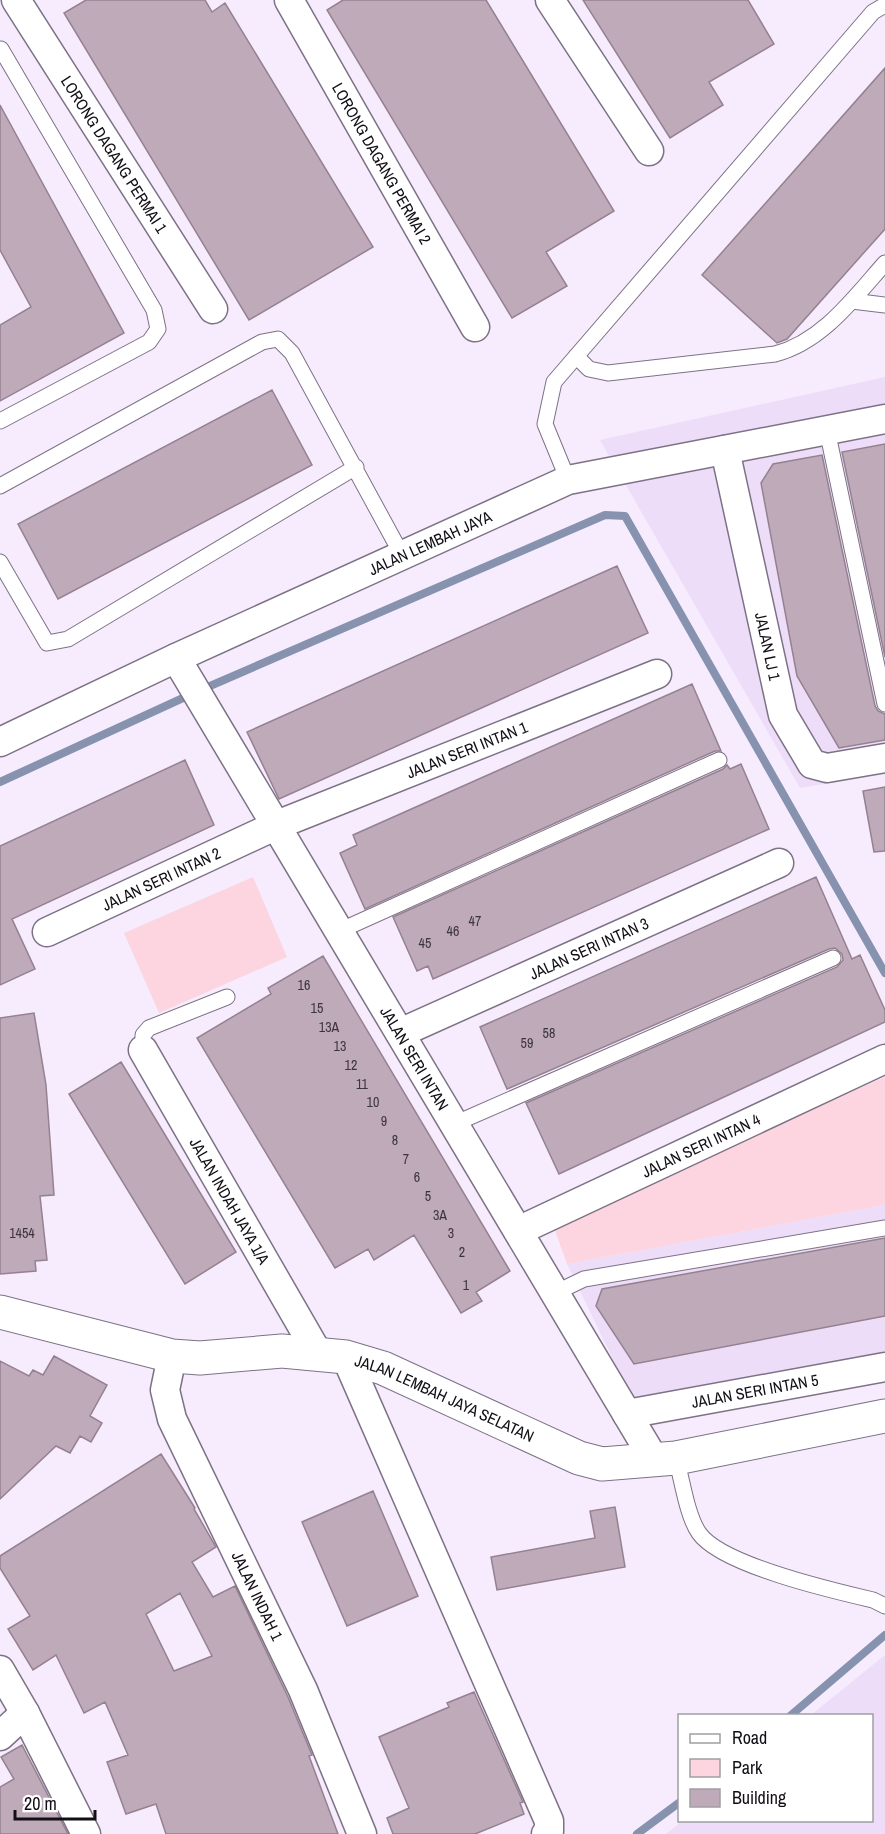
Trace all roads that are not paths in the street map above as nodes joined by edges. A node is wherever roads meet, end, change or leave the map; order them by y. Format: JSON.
{"nodes":[{"id":1,"x":16,"y":0,"type":"edge"},
{"id":2,"x":289,"y":0,"type":"edge"},
{"id":3,"x":550,"y":0,"type":"edge"},
{"id":4,"x":885,"y":5,"type":"edge"},
{"id":5,"x":1,"y":49,"type":"edge"},
{"id":6,"x":649,"y":151,"type":"dead end"},
{"id":7,"x":885,"y":263,"type":"edge"},
{"id":8,"x":852,"y":301,"type":"junction"},
{"id":9,"x":885,"y":305,"type":"edge"},
{"id":10,"x":213,"y":309,"type":"dead end"},
{"id":11,"x":475,"y":327,"type":"dead end"},
{"id":12,"x":576,"y":356,"type":"junction"},
{"id":13,"x":885,"y":419,"type":"edge"},
{"id":14,"x":0,"y":421,"type":"edge"},
{"id":15,"x":827,"y":430,"type":"junction"},
{"id":16,"x":725,"y":450,"type":"junction"},
{"id":17,"x":356,"y":467,"type":"junction"},
{"id":18,"x":568,"y":480,"type":"junction"},
{"id":19,"x":0,"y":486,"type":"edge"},
{"id":20,"x":402,"y":555,"type":"junction"},
{"id":21,"x":0,"y":562,"type":"edge"},
{"id":22,"x":176,"y":658,"type":"junction"},
{"id":23,"x":657,"y":674,"type":"dead end"},
{"id":24,"x":885,"y":704,"type":"edge"},
{"id":25,"x":0,"y":742,"type":"edge"},
{"id":26,"x":885,"y":758,"type":"edge"},
{"id":27,"x":719,"y":760,"type":"dead end"},
{"id":28,"x":277,"y":825,"type":"junction"},
{"id":29,"x":779,"y":864,"type":"dead end"},
{"id":30,"x":339,"y":931,"type":"junction"},
{"id":31,"x":47,"y":932,"type":"dead end"},
{"id":32,"x":833,"y":958,"type":"dead end"},
{"id":33,"x":227,"y":997,"type":"dead end"},
{"id":34,"x":400,"y":1033,"type":"junction"},
{"id":35,"x":143,"y":1050,"type":"joint"},
{"id":36,"x":885,"y":1059,"type":"edge"},
{"id":37,"x":454,"y":1124,"type":"junction"},
{"id":38,"x":885,"y":1228,"type":"edge"},
{"id":39,"x":518,"y":1231,"type":"junction"},
{"id":40,"x":555,"y":1293,"type":"junction"},
{"id":41,"x":0,"y":1312,"type":"edge"},
{"id":42,"x":332,"y":1354,"type":"junction"},
{"id":43,"x":172,"y":1356,"type":"junction"},
{"id":44,"x":885,"y":1367,"type":"edge"},
{"id":45,"x":627,"y":1414,"type":"junction"},
{"id":46,"x":885,"y":1416,"type":"edge"},
{"id":47,"x":665,"y":1460,"type":"junction"},
{"id":48,"x":885,"y":1606,"type":"edge"},
{"id":49,"x":0,"y":1670,"type":"edge"},
{"id":50,"x":25,"y":1713,"type":"junction"},
{"id":51,"x":0,"y":1736,"type":"edge"},
{"id":52,"x":548,"y":1827,"type":"edge"},
{"id":53,"x":86,"y":1834,"type":"edge"},
{"id":54,"x":362,"y":1834,"type":"edge"}],
"edges":[{"from":1,"to":10,"type":"street","name":"LORONG DAGANG PERMAI 1"},
{"from":2,"to":11,"type":"street","name":"LORONG DAGANG PERMAI 2"},
{"from":3,"to":6,"type":"street"},
{"from":4,"to":12,"type":"lane"},
{"from":5,"to":14,"type":"lane"},
{"from":7,"to":8,"type":"lane"},
{"from":8,"to":9,"type":"lane"},
{"from":8,"to":12,"type":"lane"},
{"from":12,"to":18,"type":"lane"},
{"from":13,"to":15,"type":"street","name":"JALAN LEMBAH JAYA"},
{"from":15,"to":16,"type":"street","name":"JALAN LEMBAH JAYA"},
{"from":15,"to":24,"type":"lane"},
{"from":16,"to":18,"type":"street","name":"JALAN LEMBAH JAYA"},
{"from":16,"to":26,"type":"street","name":"JALAN LJ 1"},
{"from":17,"to":19,"type":"lane"},
{"from":17,"to":20,"type":"lane"},
{"from":17,"to":21,"type":"lane"},
{"from":18,"to":20,"type":"street","name":"JALAN LEMBAH JAYA"},
{"from":20,"to":22,"type":"street","name":"JALAN LEMBAH JAYA"},
{"from":22,"to":25,"type":"street","name":"JALAN LEMBAH JAYA"},
{"from":22,"to":28,"type":"street","name":"JALAN SERI INTAN"},
{"from":23,"to":28,"type":"street","name":"JALAN SERI INTAN 1"},
{"from":27,"to":30,"type":"lane"},
{"from":28,"to":30,"type":"street","name":"JALAN SERI INTAN"},
{"from":28,"to":31,"type":"street","name":"JALAN SERI INTAN 2"},
{"from":29,"to":34,"type":"street","name":"JALAN SERI INTAN 3"},
{"from":30,"to":34,"type":"street","name":"JALAN SERI INTAN"},
{"from":32,"to":37,"type":"lane"},
{"from":33,"to":35,"type":"lane"},
{"from":34,"to":37,"type":"street","name":"JALAN SERI INTAN"},
{"from":35,"to":42,"type":"street","name":"JALAN INDAH JAYA 1/A"},
{"from":36,"to":39,"type":"street","name":"JALAN SERI INTAN 4"},
{"from":37,"to":39,"type":"street","name":"JALAN SERI INTAN"},
{"from":38,"to":40,"type":"lane"},
{"from":39,"to":40,"type":"street","name":"JALAN SERI INTAN"},
{"from":40,"to":45,"type":"street","name":"JALAN SERI INTAN"},
{"from":41,"to":43,"type":"street","name":"JALAN LEMBAH JAYA SELATAN"},
{"from":42,"to":43,"type":"street","name":"JALAN LEMBAH JAYA SELATAN"},
{"from":42,"to":47,"type":"street","name":"JALAN LEMBAH JAYA SELATAN"},
{"from":42,"to":52,"type":"street","name":"JALAN INDAH JAYA 1/A"},
{"from":43,"to":54,"type":"street","name":"JALAN INDAH 1"},
{"from":44,"to":45,"type":"street","name":"JALAN SERI INTAN 5"},
{"from":45,"to":47,"type":"street","name":"JALAN SERI INTAN"},
{"from":46,"to":47,"type":"street","name":"JALAN LEMBAH JAYA SELATAN"},
{"from":47,"to":48,"type":"lane"},
{"from":49,"to":50,"type":"street"},
{"from":50,"to":51,"type":"street"},
{"from":50,"to":53,"type":"street"}]}
